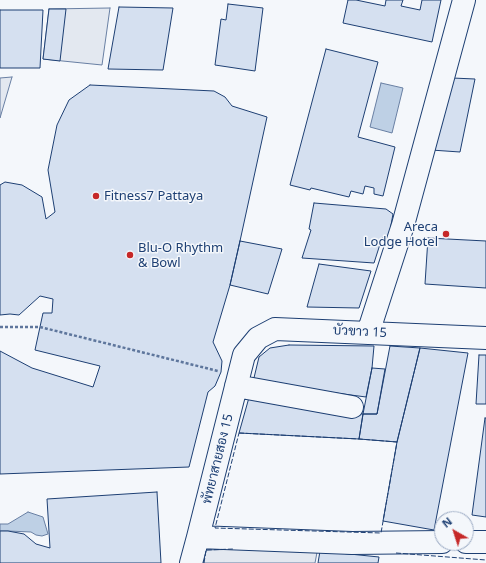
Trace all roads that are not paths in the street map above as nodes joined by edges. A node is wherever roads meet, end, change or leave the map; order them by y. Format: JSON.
{"nodes":[{"id":1,"x":464,"y":0,"type":"edge"},
{"id":2,"x":368,"y":333,"type":"junction"},
{"id":3,"x":486,"y":338,"type":"edge"},
{"id":4,"x":244,"y":355,"type":"joint"},
{"id":5,"x":228,"y":379,"type":"junction"},
{"id":6,"x":352,"y":407,"type":"dead end"},
{"id":7,"x":198,"y":537,"type":"junction"},
{"id":8,"x":434,"y":542,"type":"edge"},
{"id":9,"x":474,"y":542,"type":"edge"},
{"id":10,"x":486,"y":542,"type":"edge"},
{"id":11,"x":191,"y":563,"type":"edge"}],
"edges":[{"from":1,"to":2,"type":"street"},
{"from":2,"to":3,"type":"street","name":"บัวขาว 15"},
{"from":2,"to":4,"type":"street","name":"บัวขาว 15"},
{"from":4,"to":5,"type":"street","name":"พัทยาสายสอง 15"},
{"from":5,"to":6,"type":"street"},
{"from":5,"to":7,"type":"street","name":"พัทยาสายสอง 15"},
{"from":7,"to":8,"type":"street"},
{"from":7,"to":11,"type":"street","name":"พัทยาสายสอง 15"},
{"from":9,"to":10,"type":"street"}]}
